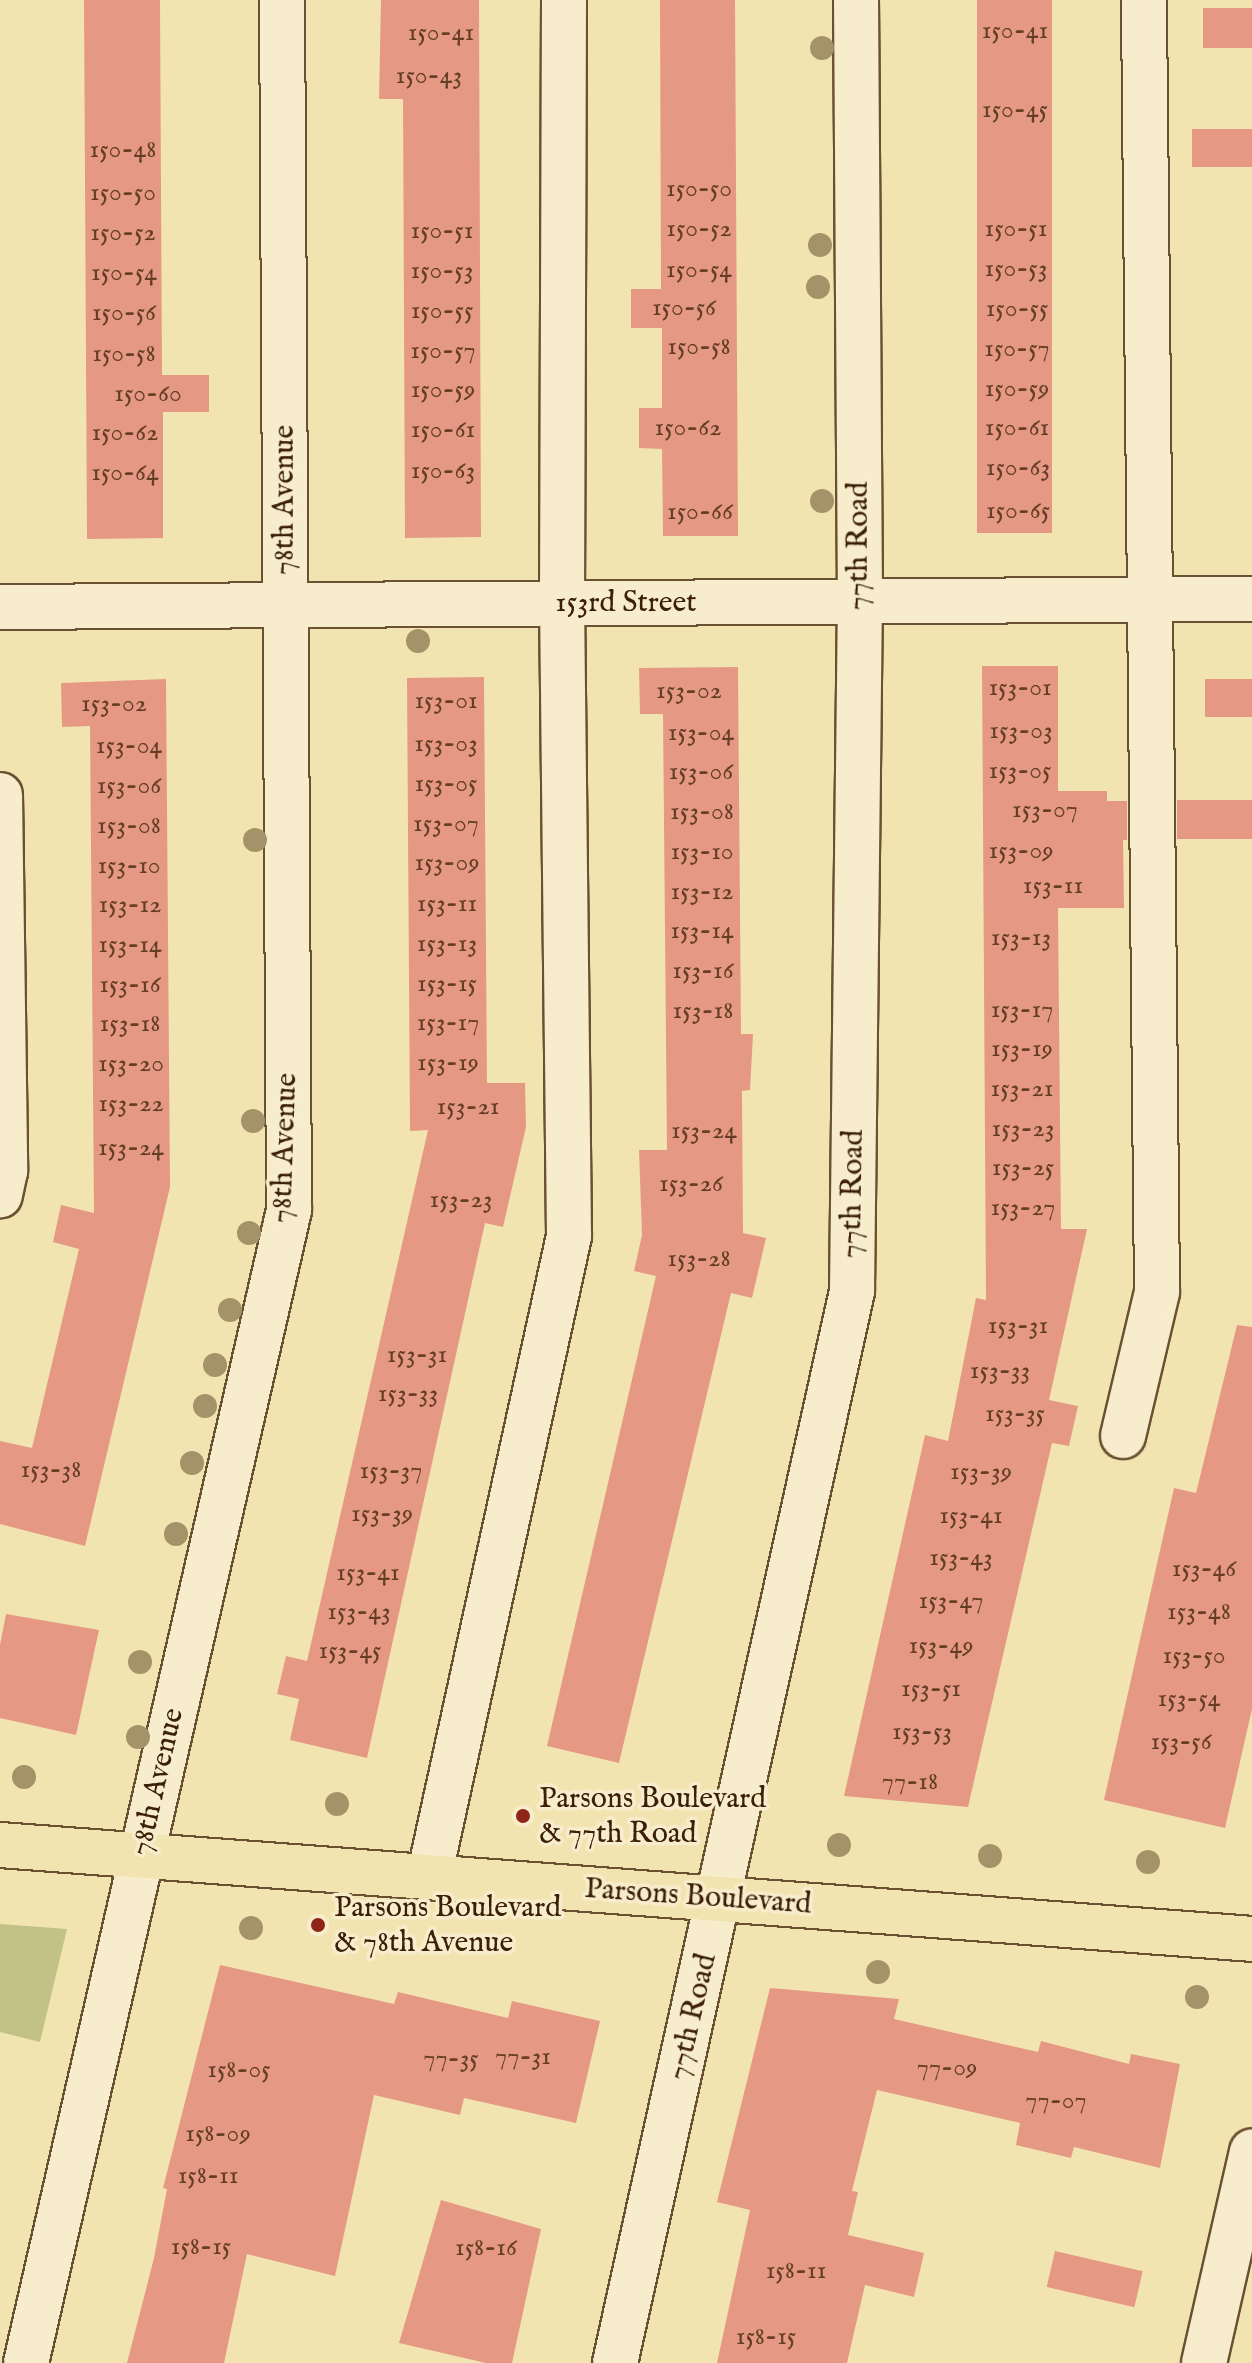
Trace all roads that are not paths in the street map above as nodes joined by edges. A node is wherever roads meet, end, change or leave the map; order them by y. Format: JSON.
{"nodes":[{"id":1,"x":282,"y":0,"type":"edge"},
{"id":2,"x":564,"y":0,"type":"edge"},
{"id":3,"x":856,"y":0,"type":"edge"},
{"id":4,"x":1144,"y":0,"type":"edge"},
{"id":5,"x":1252,"y":599,"type":"edge"},
{"id":6,"x":1151,"y":600,"type":"junction"},
{"id":7,"x":860,"y":601,"type":"junction"},
{"id":8,"x":562,"y":603,"type":"junction"},
{"id":9,"x":285,"y":605,"type":"junction"},
{"id":10,"x":0,"y":607,"type":"edge"},
{"id":11,"x":0,"y":795,"type":"edge"},
{"id":12,"x":0,"y":1195,"type":"edge"},
{"id":13,"x":1123,"y":1436,"type":"dead end"},
{"id":14,"x":0,"y":1845,"type":"edge"},
{"id":15,"x":141,"y":1857,"type":"junction"},
{"id":16,"x":429,"y":1877,"type":"junction"},
{"id":17,"x":720,"y":1898,"type":"junction"},
{"id":18,"x":1252,"y":1939,"type":"edge"},
{"id":19,"x":1252,"y":2151,"type":"edge"},
{"id":20,"x":26,"y":2363,"type":"edge"},
{"id":21,"x":615,"y":2363,"type":"edge"},
{"id":22,"x":1204,"y":2363,"type":"edge"}],
"edges":[{"from":1,"to":9,"type":"street","name":"78th Avenue"},
{"from":2,"to":8,"type":"street"},
{"from":3,"to":7,"type":"street","name":"77th Road"},
{"from":4,"to":6,"type":"street"},
{"from":5,"to":6,"type":"street","name":"153rd Street"},
{"from":6,"to":7,"type":"street","name":"153rd Street"},
{"from":6,"to":13,"type":"street"},
{"from":7,"to":8,"type":"street","name":"153rd Street"},
{"from":7,"to":17,"type":"street","name":"77th Road"},
{"from":8,"to":9,"type":"street","name":"153rd Street"},
{"from":8,"to":16,"type":"street"},
{"from":9,"to":10,"type":"street","name":"153rd Street"},
{"from":9,"to":15,"type":"street","name":"78th Avenue"},
{"from":11,"to":12,"type":"street"},
{"from":14,"to":15,"type":"main road","name":"Parsons Boulevard"},
{"from":15,"to":16,"type":"main road","name":"Parsons Boulevard"},
{"from":15,"to":20,"type":"street","name":"78th Avenue"},
{"from":16,"to":17,"type":"main road","name":"Parsons Boulevard"},
{"from":17,"to":18,"type":"main road","name":"Parsons Boulevard"},
{"from":17,"to":21,"type":"street","name":"77th Road"},
{"from":19,"to":22,"type":"street"}]}
